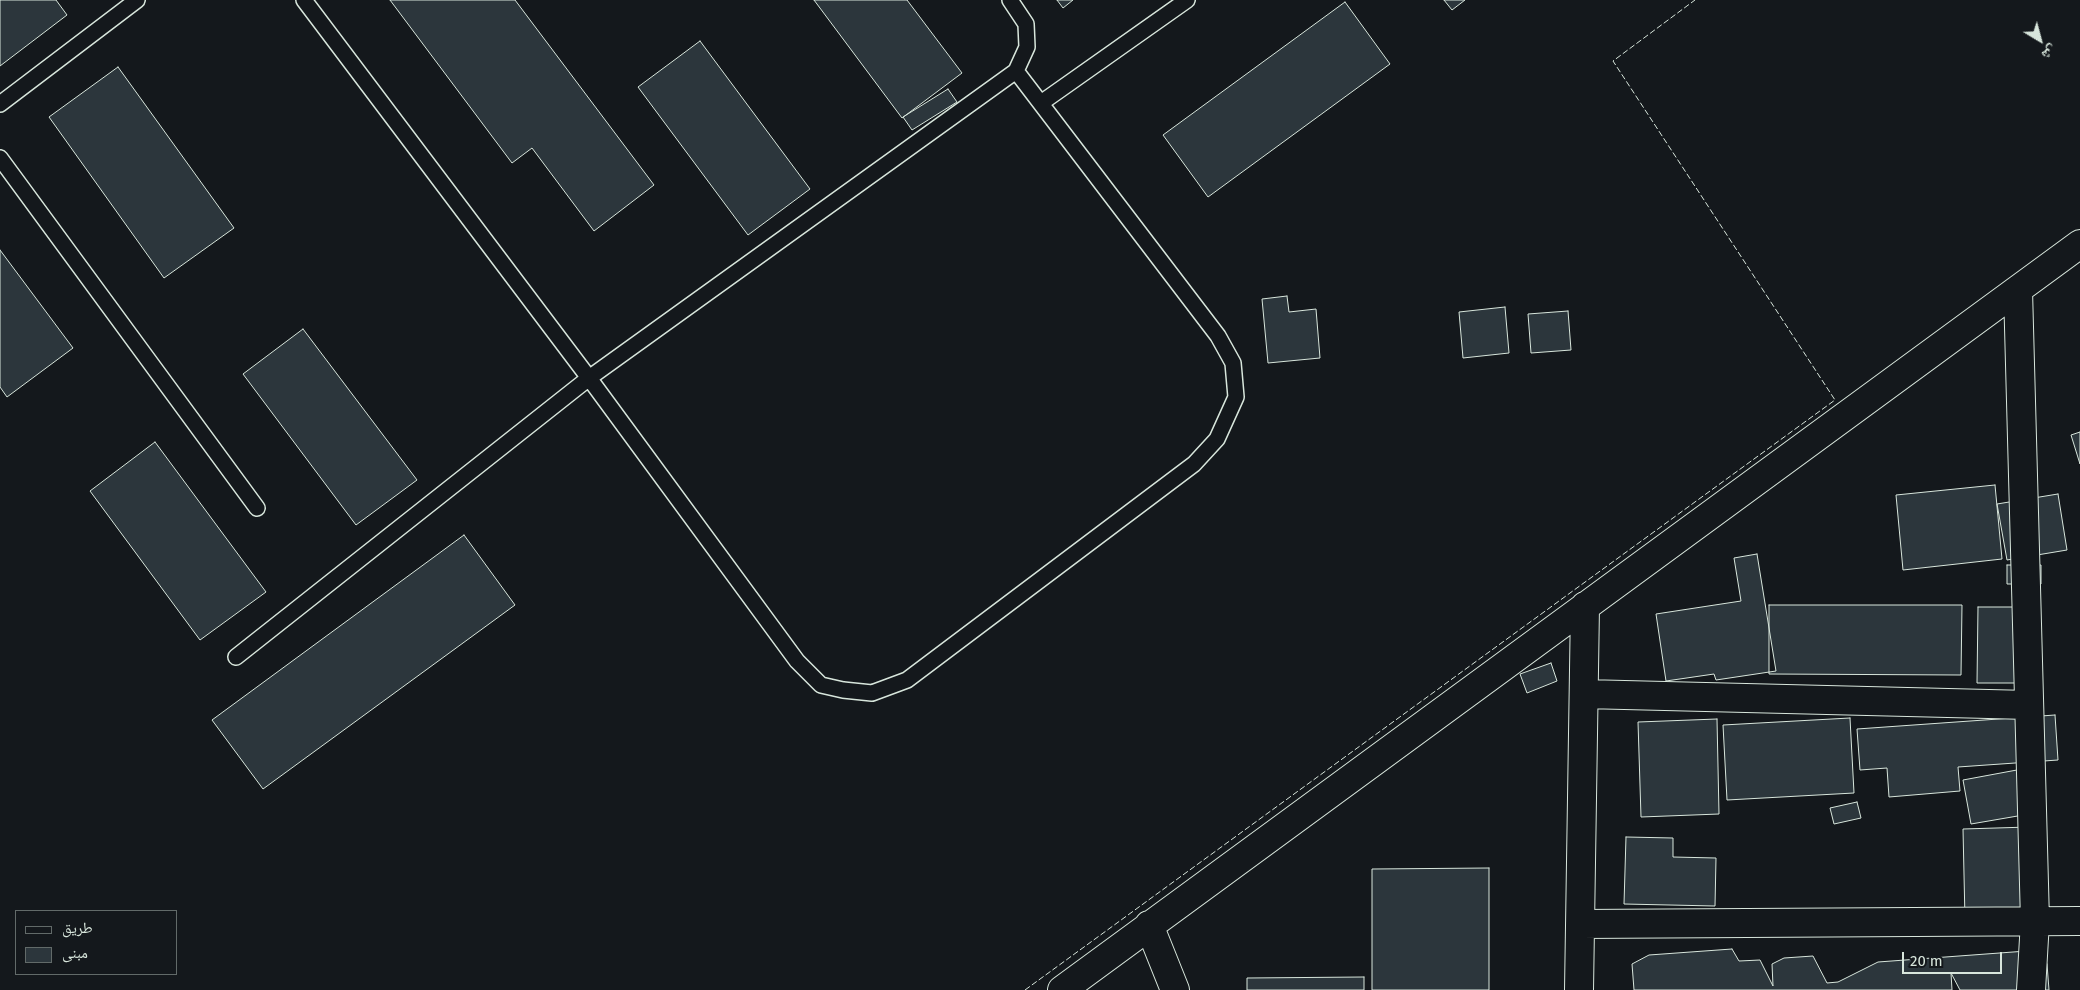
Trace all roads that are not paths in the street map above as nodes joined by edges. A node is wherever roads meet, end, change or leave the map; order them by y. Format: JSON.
{"nodes":[{"id":1,"x":137,"y":0,"type":"edge"},
{"id":2,"x":304,"y":0,"type":"edge"},
{"id":3,"x":1010,"y":0,"type":"edge"},
{"id":4,"x":1187,"y":0,"type":"edge"},
{"id":5,"x":1016,"y":71,"type":"junction"},
{"id":6,"x":1041,"y":103,"type":"junction"},
{"id":7,"x":0,"y":104,"type":"edge"},
{"id":8,"x":0,"y":158,"type":"edge"},
{"id":9,"x":2080,"y":244,"type":"edge"},
{"id":10,"x":2018,"y":290,"type":"junction"},
{"id":11,"x":589,"y":378,"type":"junction"},
{"id":12,"x":258,"y":508,"type":"dead end"},
{"id":13,"x":1585,"y":606,"type":"junction"},
{"id":14,"x":236,"y":658,"type":"dead end"},
{"id":15,"x":1584,"y":694,"type":"junction"},
{"id":16,"x":2029,"y":705,"type":"junction"},
{"id":17,"x":2035,"y":921,"type":"junction"},
{"id":18,"x":2080,"y":921,"type":"edge"},
{"id":19,"x":1581,"y":924,"type":"junction"},
{"id":20,"x":1149,"y":925,"type":"junction"},
{"id":21,"x":1062,"y":990,"type":"edge"},
{"id":22,"x":1175,"y":990,"type":"edge"},
{"id":23,"x":1579,"y":990,"type":"edge"},
{"id":24,"x":2031,"y":990,"type":"edge"}],
"edges":[{"from":1,"to":7,"type":"lane"},
{"from":2,"to":11,"type":"lane"},
{"from":3,"to":5,"type":"lane"},
{"from":4,"to":6,"type":"lane"},
{"from":5,"to":6,"type":"lane"},
{"from":5,"to":11,"type":"lane"},
{"from":6,"to":11,"type":"lane"},
{"from":8,"to":12,"type":"lane"},
{"from":9,"to":10,"type":"street"},
{"from":10,"to":13,"type":"street"},
{"from":10,"to":16,"type":"street"},
{"from":11,"to":14,"type":"lane"},
{"from":13,"to":15,"type":"street"},
{"from":13,"to":20,"type":"street"},
{"from":15,"to":16,"type":"street"},
{"from":15,"to":19,"type":"street"},
{"from":16,"to":17,"type":"street"},
{"from":17,"to":18,"type":"street"},
{"from":17,"to":19,"type":"street"},
{"from":17,"to":24,"type":"street"},
{"from":19,"to":23,"type":"street"},
{"from":20,"to":21,"type":"street"},
{"from":20,"to":22,"type":"street"}]}
